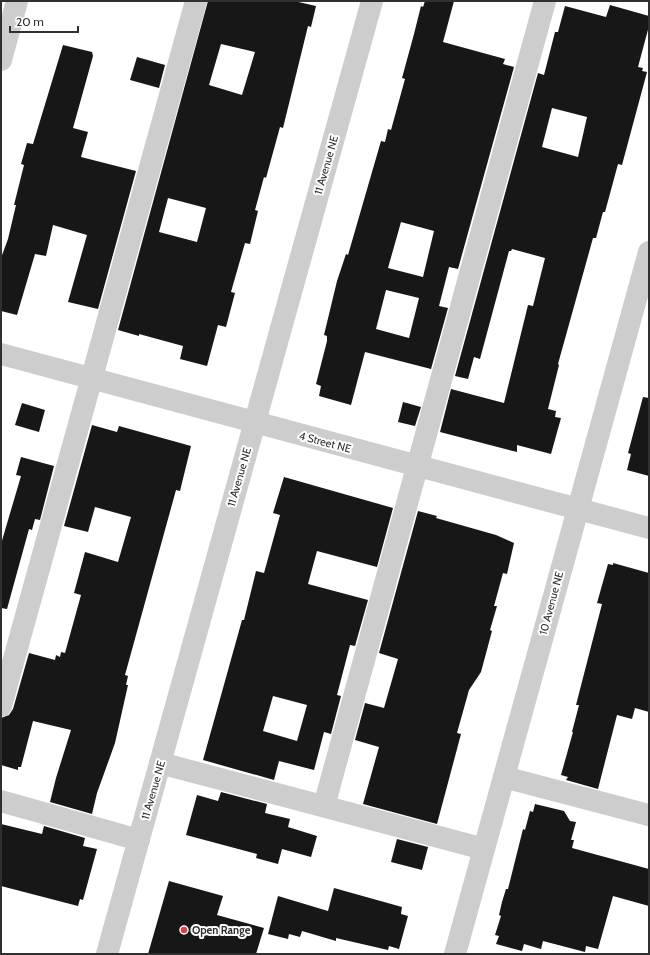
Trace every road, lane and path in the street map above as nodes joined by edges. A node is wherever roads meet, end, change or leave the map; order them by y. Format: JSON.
{"nodes":[{"id":1,"x":17,"y":1,"type":"edge"},
{"id":2,"x":196,"y":1,"type":"edge"},
{"id":3,"x":372,"y":1,"type":"edge"},
{"id":4,"x":545,"y":1,"type":"edge"},
{"id":5,"x":1,"y":60,"type":"edge"},
{"id":6,"x":649,"y":252,"type":"edge"},
{"id":7,"x":1,"y":354,"type":"edge"},
{"id":8,"x":92,"y":380,"type":"junction"},
{"id":9,"x":255,"y":423,"type":"junction"},
{"id":10,"x":417,"y":466,"type":"junction"},
{"id":11,"x":577,"y":509,"type":"junction"},
{"id":12,"x":649,"y":528,"type":"edge"},
{"id":13,"x":1,"y":706,"type":"edge"},
{"id":14,"x":160,"y":762,"type":"junction"},
{"id":15,"x":504,"y":777,"type":"junction"},
{"id":16,"x":1,"y":801,"type":"edge"},
{"id":17,"x":324,"y":806,"type":"junction"},
{"id":18,"x":649,"y":815,"type":"edge"},
{"id":19,"x":139,"y":840,"type":"junction"},
{"id":20,"x":484,"y":849,"type":"junction"},
{"id":21,"x":107,"y":954,"type":"edge"},
{"id":22,"x":455,"y":954,"type":"edge"}],
"edges":[{"from":1,"to":5,"type":"street"},
{"from":2,"to":8,"type":"street"},
{"from":3,"to":9,"type":"street","name":"11 Avenue NE"},
{"from":4,"to":10,"type":"street"},
{"from":6,"to":11,"type":"street","name":"10 Avenue NE"},
{"from":7,"to":8,"type":"street","name":"4 Street NE"},
{"from":8,"to":9,"type":"street","name":"4 Street NE"},
{"from":8,"to":13,"type":"street"},
{"from":9,"to":10,"type":"street","name":"4 Street NE"},
{"from":9,"to":14,"type":"street","name":"11 Avenue NE"},
{"from":10,"to":11,"type":"street","name":"4 Street NE"},
{"from":10,"to":17,"type":"street"},
{"from":11,"to":12,"type":"street","name":"4 Street NE"},
{"from":11,"to":15,"type":"street","name":"10 Avenue NE"},
{"from":14,"to":17,"type":"street"},
{"from":14,"to":19,"type":"street","name":"11 Avenue NE"},
{"from":15,"to":18,"type":"street"},
{"from":15,"to":20,"type":"street","name":"10 Avenue NE"},
{"from":16,"to":19,"type":"street"},
{"from":17,"to":20,"type":"street"},
{"from":19,"to":21,"type":"street","name":"11 Avenue NE"},
{"from":20,"to":22,"type":"street","name":"10 Avenue NE"}]}
